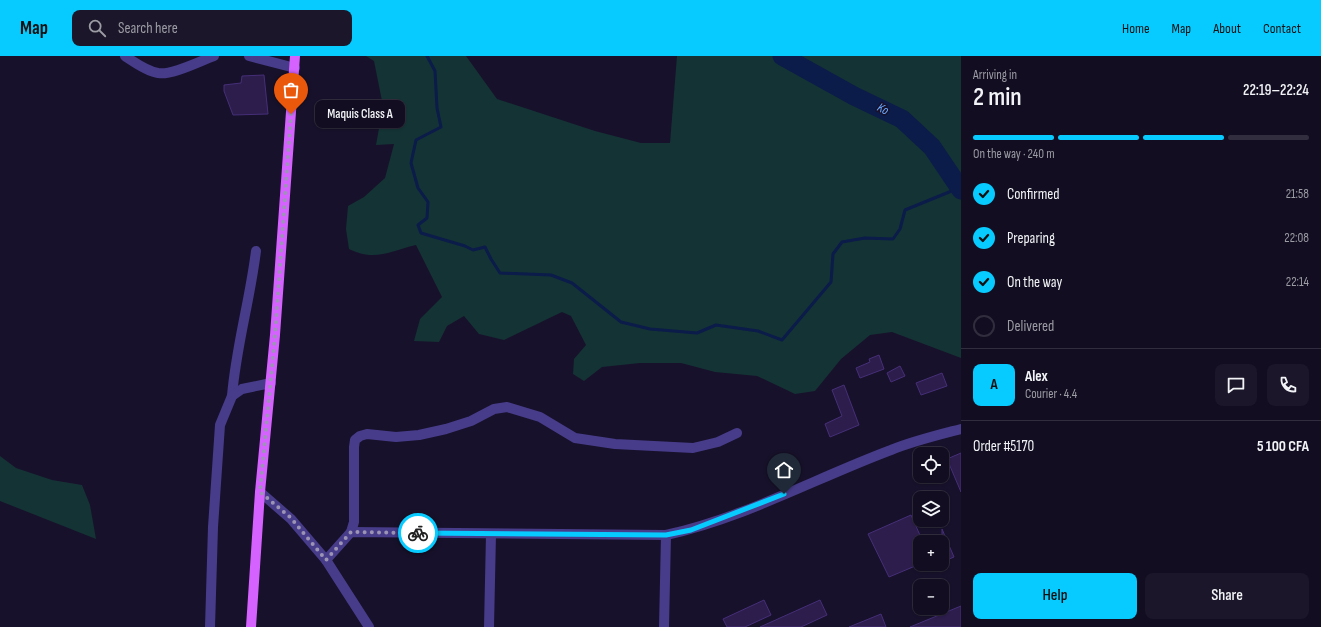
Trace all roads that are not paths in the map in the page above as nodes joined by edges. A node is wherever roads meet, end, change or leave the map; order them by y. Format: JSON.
{"nodes":[{"id":1,"x":125,"y":56,"type":"edge"},
{"id":2,"x":214,"y":56,"type":"edge"},
{"id":3,"x":249,"y":56,"type":"edge"},
{"id":4,"x":295,"y":56,"type":"edge"},
{"id":5,"x":295,"y":68,"type":"junction"},
{"id":6,"x":256,"y":251,"type":"dead end"},
{"id":7,"x":271,"y":382,"type":"junction"},
{"id":8,"x":232,"y":396,"type":"junction"},
{"id":9,"x":961,"y":429,"type":"edge"},
{"id":10,"x":737,"y":433,"type":"dead end"},
{"id":11,"x":260,"y":492,"type":"junction"},
{"id":12,"x":351,"y":532,"type":"junction"},
{"id":13,"x":491,"y":534,"type":"junction"},
{"id":14,"x":666,"y":535,"type":"junction"},
{"id":15,"x":326,"y":560,"type":"junction"},
{"id":16,"x":210,"y":627,"type":"edge"},
{"id":17,"x":251,"y":627,"type":"edge"},
{"id":18,"x":369,"y":627,"type":"edge"},
{"id":19,"x":489,"y":627,"type":"edge"},
{"id":20,"x":664,"y":627,"type":"edge"}],
"edges":[{"from":1,"to":2,"type":"street"},
{"from":3,"to":5,"type":"street"},
{"from":4,"to":5,"type":"main road"},
{"from":5,"to":7,"type":"main road"},
{"from":6,"to":8,"type":"street"},
{"from":7,"to":8,"type":"street"},
{"from":7,"to":11,"type":"main road"},
{"from":8,"to":16,"type":"street"},
{"from":9,"to":14,"type":"street"},
{"from":10,"to":12,"type":"street"},
{"from":11,"to":15,"type":"street"},
{"from":11,"to":17,"type":"main road"},
{"from":12,"to":13,"type":"street"},
{"from":12,"to":15,"type":"street"},
{"from":13,"to":14,"type":"street"},
{"from":13,"to":19,"type":"street"},
{"from":14,"to":20,"type":"street"},
{"from":15,"to":18,"type":"street"}]}
